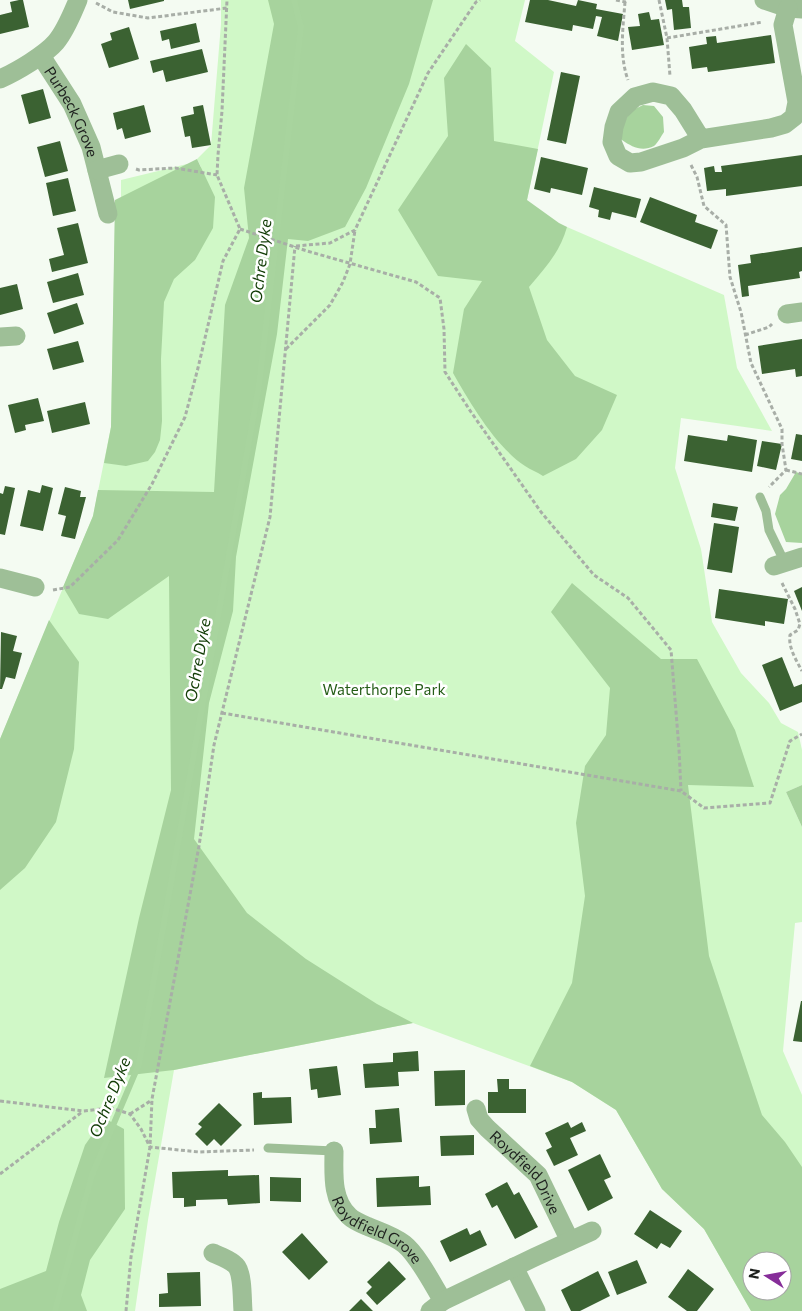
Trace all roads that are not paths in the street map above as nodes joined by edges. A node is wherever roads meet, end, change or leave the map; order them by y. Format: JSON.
{"nodes":[{"id":1,"x":78,"y":0,"type":"edge"},
{"id":2,"x":764,"y":0,"type":"edge"},
{"id":3,"x":791,"y":14,"type":"edge"},
{"id":4,"x":40,"y":56,"type":"junction"},
{"id":5,"x":0,"y":79,"type":"edge"},
{"id":6,"x":798,"y":118,"type":"edge"},
{"id":7,"x":701,"y":139,"type":"junction"},
{"id":8,"x":120,"y":164,"type":"road end"},
{"id":9,"x":97,"y":170,"type":"junction"},
{"id":10,"x":108,"y":214,"type":"dead end"},
{"id":11,"x":760,"y":496,"type":"road end"},
{"id":12,"x":787,"y":562,"type":"edge"},
{"id":13,"x":0,"y":578,"type":"edge"},
{"id":14,"x":35,"y":587,"type":"road end"},
{"id":15,"x":476,"y":1109,"type":"dead end"},
{"id":16,"x":268,"y":1148,"type":"road end"},
{"id":17,"x":334,"y":1151,"type":"joint"},
{"id":18,"x":592,"y":1231,"type":"dead end"},
{"id":19,"x":570,"y":1241,"type":"junction"},
{"id":20,"x":213,"y":1253,"type":"dead end"},
{"id":21,"x":514,"y":1267,"type":"junction"},
{"id":22,"x":436,"y":1306,"type":"edge"},
{"id":23,"x":243,"y":1311,"type":"edge"},
{"id":24,"x":536,"y":1311,"type":"edge"}],
"edges":[{"from":1,"to":4,"type":"street"},
{"from":2,"to":3,"type":"street"},
{"from":3,"to":6,"type":"street"},
{"from":4,"to":5,"type":"street"},
{"from":4,"to":9,"type":"street","name":"Purbeck Grove"},
{"from":6,"to":7,"type":"street"},
{"from":7,"to":7,"type":"street"},
{"from":8,"to":9,"type":"street","name":"Purbeck Grove"},
{"from":9,"to":10,"type":"street","name":"Purbeck Grove"},
{"from":11,"to":12,"type":"lane"},
{"from":13,"to":14,"type":"street"},
{"from":15,"to":19,"type":"street","name":"Roydfield Drive"},
{"from":16,"to":17,"type":"lane"},
{"from":17,"to":22,"type":"street","name":"Roydfield Grove"},
{"from":18,"to":19,"type":"street"},
{"from":19,"to":21,"type":"street"},
{"from":20,"to":23,"type":"street"},
{"from":21,"to":22,"type":"street"},
{"from":21,"to":24,"type":"street"}]}
